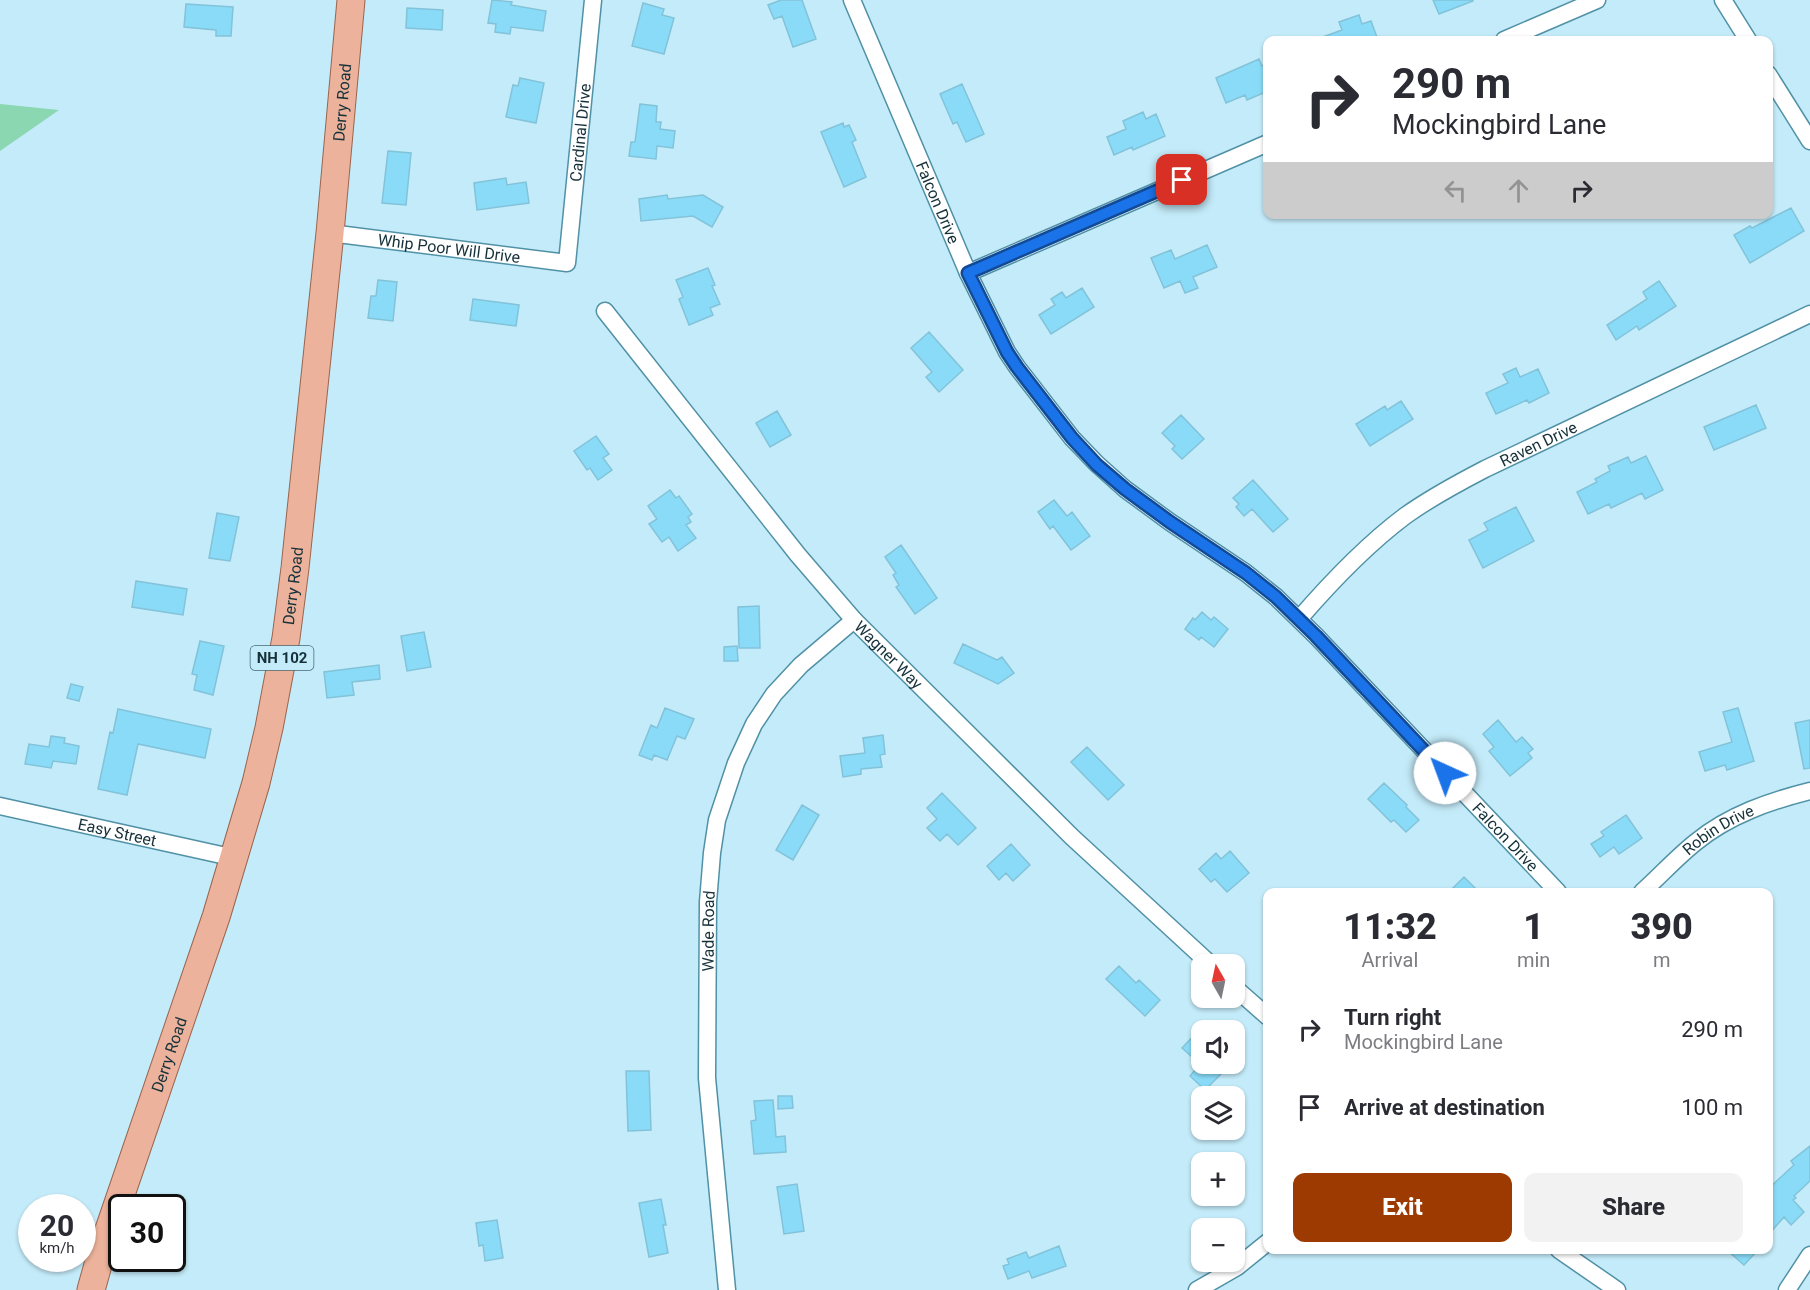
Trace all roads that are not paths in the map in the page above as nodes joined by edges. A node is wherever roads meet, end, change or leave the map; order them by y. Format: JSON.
{"nodes":[{"id":1,"x":351,"y":0,"type":"edge"},
{"id":2,"x":593,"y":0,"type":"edge"},
{"id":3,"x":852,"y":0,"type":"edge"},
{"id":4,"x":1597,"y":0,"type":"edge"},
{"id":5,"x":1723,"y":0,"type":"edge"},
{"id":6,"x":1513,"y":36,"type":"edge"},
{"id":7,"x":1746,"y":36,"type":"edge"},
{"id":8,"x":1773,"y":82,"type":"edge"},
{"id":9,"x":1810,"y":141,"type":"edge"},
{"id":10,"x":1263,"y":145,"type":"edge"},
{"id":11,"x":330,"y":233,"type":"junction"},
{"id":12,"x":567,"y":263,"type":"joint"},
{"id":13,"x":968,"y":273,"type":"junction"},
{"id":14,"x":605,"y":311,"type":"dead end"},
{"id":15,"x":1810,"y":314,"type":"edge"},
{"id":16,"x":1299,"y":619,"type":"junction"},
{"id":17,"x":854,"y":620,"type":"junction"},
{"id":18,"x":1810,"y":791,"type":"edge"},
{"id":19,"x":0,"y":806,"type":"edge"},
{"id":20,"x":235,"y":858,"type":"junction"},
{"id":21,"x":1554,"y":888,"type":"edge"},
{"id":22,"x":1646,"y":888,"type":"edge"},
{"id":23,"x":1199,"y":954,"type":"edge"},
{"id":24,"x":1245,"y":997,"type":"edge"},
{"id":25,"x":1263,"y":1013,"type":"edge"},
{"id":26,"x":1263,"y":1246,"type":"edge"},
{"id":27,"x":1565,"y":1254,"type":"edge"},
{"id":28,"x":1810,"y":1254,"type":"edge"},
{"id":29,"x":91,"y":1290,"type":"edge"},
{"id":30,"x":727,"y":1290,"type":"edge"},
{"id":31,"x":1197,"y":1290,"type":"edge"},
{"id":32,"x":1617,"y":1290,"type":"edge"},
{"id":33,"x":1787,"y":1290,"type":"edge"}],
"edges":[{"from":1,"to":11,"type":"main road","name":"Derry Road","number":"NH 102"},
{"from":2,"to":12,"type":"street","name":"Cardinal Drive"},
{"from":3,"to":13,"type":"street","name":"Falcon Drive"},
{"from":4,"to":6,"type":"street"},
{"from":5,"to":7,"type":"street"},
{"from":8,"to":9,"type":"street"},
{"from":10,"to":13,"type":"street"},
{"from":11,"to":12,"type":"street","name":"Whip Poor Will Drive"},
{"from":11,"to":20,"type":"main road","name":"Derry Road","number":"NH 102"},
{"from":13,"to":16,"type":"street","name":"Falcon Drive"},
{"from":14,"to":17,"type":"street","name":"Wagner Way"},
{"from":15,"to":16,"type":"street","name":"Raven Drive"},
{"from":16,"to":21,"type":"street","name":"Falcon Drive"},
{"from":17,"to":23,"type":"street","name":"Wagner Way"},
{"from":17,"to":30,"type":"street","name":"Wade Road"},
{"from":18,"to":22,"type":"street","name":"Robin Drive"},
{"from":19,"to":20,"type":"street","name":"Easy Street"},
{"from":20,"to":29,"type":"main road","name":"Derry Road","number":"NH 102"},
{"from":24,"to":25,"type":"street"},
{"from":26,"to":31,"type":"street"},
{"from":27,"to":32,"type":"street"},
{"from":28,"to":33,"type":"street"}]}
